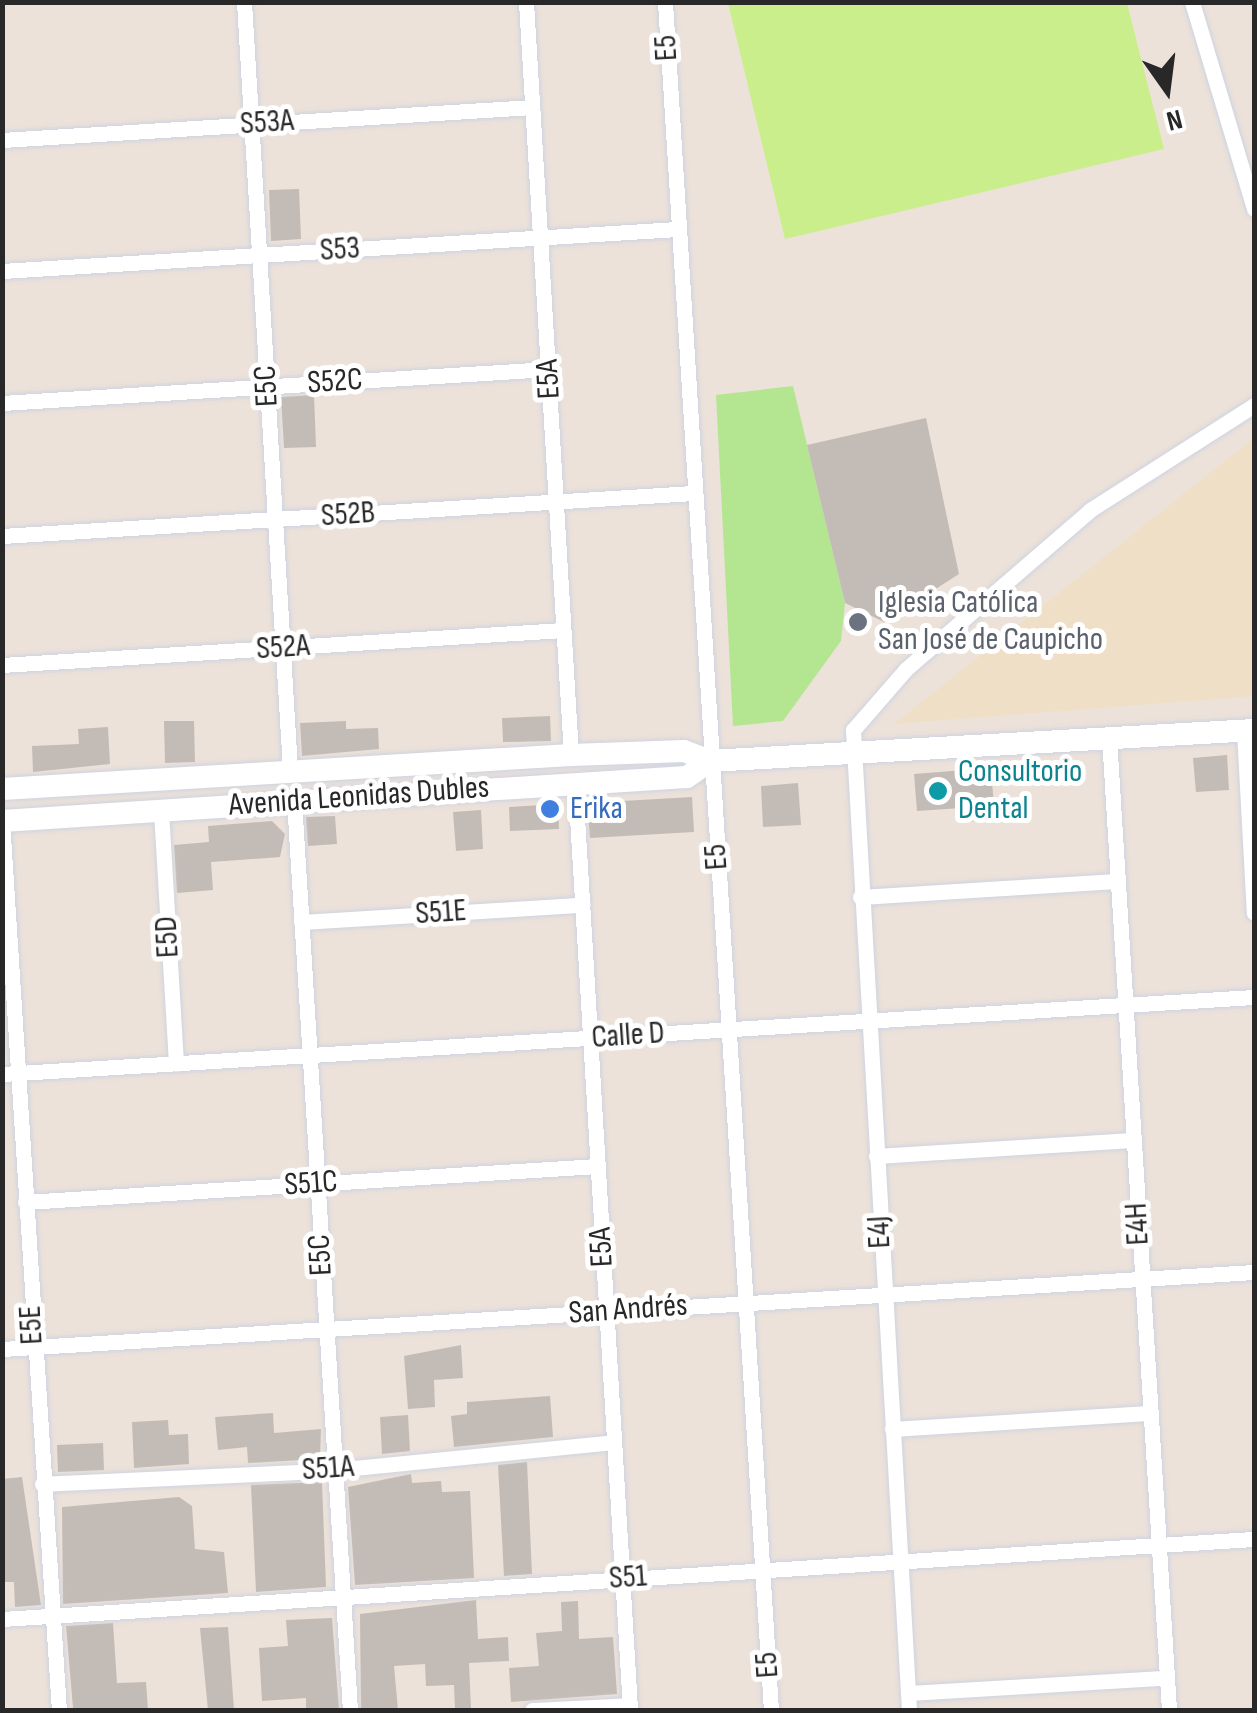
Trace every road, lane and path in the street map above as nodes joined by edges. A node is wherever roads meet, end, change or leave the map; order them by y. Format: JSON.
{"nodes":[{"id":1,"x":244,"y":2,"type":"edge"},
{"id":2,"x":526,"y":2,"type":"edge"},
{"id":3,"x":664,"y":2,"type":"edge"},
{"id":4,"x":1192,"y":2,"type":"edge"},
{"id":5,"x":532,"y":107,"type":"junction"},
{"id":6,"x":252,"y":124,"type":"junction"},
{"id":7,"x":2,"y":140,"type":"edge"},
{"id":8,"x":1254,"y":209,"type":"edge"},
{"id":9,"x":678,"y":229,"type":"junction"},
{"id":10,"x":540,"y":237,"type":"junction"},
{"id":11,"x":259,"y":254,"type":"junction"},
{"id":12,"x":2,"y":270,"type":"edge"},
{"id":13,"x":548,"y":369,"type":"junction"},
{"id":14,"x":267,"y":386,"type":"junction"},
{"id":15,"x":2,"y":403,"type":"edge"},
{"id":16,"x":1254,"y":404,"type":"edge"},
{"id":17,"x":694,"y":493,"type":"junction"},
{"id":18,"x":556,"y":502,"type":"junction"},
{"id":19,"x":275,"y":519,"type":"junction"},
{"id":20,"x":2,"y":536,"type":"edge"},
{"id":21,"x":563,"y":630,"type":"junction"},
{"id":22,"x":282,"y":648,"type":"junction"},
{"id":23,"x":2,"y":665,"type":"edge"},
{"id":24,"x":1249,"y":730,"type":"edge"},
{"id":25,"x":1108,"y":737,"type":"junction"},
{"id":26,"x":852,"y":753,"type":"junction"},
{"id":27,"x":571,"y":754,"type":"junction"},
{"id":28,"x":710,"y":761,"type":"junction"},
{"id":29,"x":290,"y":769,"type":"junction"},
{"id":30,"x":575,"y":783,"type":"junction"},
{"id":31,"x":2,"y":788,"type":"edge"},
{"id":32,"x":294,"y":800,"type":"junction"},
{"id":33,"x":161,"y":810,"type":"junction"},
{"id":34,"x":2,"y":820,"type":"edge"},
{"id":35,"x":1117,"y":881,"type":"junction"},
{"id":36,"x":860,"y":897,"type":"junction"},
{"id":37,"x":582,"y":905,"type":"junction"},
{"id":38,"x":1254,"y":913,"type":"edge"},
{"id":39,"x":301,"y":922,"type":"junction"},
{"id":40,"x":1254,"y":997,"type":"edge"},
{"id":41,"x":1124,"y":1005,"type":"junction"},
{"id":42,"x":868,"y":1021,"type":"junction"},
{"id":43,"x":729,"y":1029,"type":"junction"},
{"id":44,"x":590,"y":1038,"type":"junction"},
{"id":45,"x":309,"y":1055,"type":"junction"},
{"id":46,"x":176,"y":1064,"type":"junction"},
{"id":47,"x":10,"y":1074,"type":"edge"},
{"id":48,"x":1132,"y":1140,"type":"junction"},
{"id":49,"x":876,"y":1156,"type":"junction"},
{"id":50,"x":598,"y":1166,"type":"junction"},
{"id":51,"x":316,"y":1184,"type":"junction"},
{"id":52,"x":25,"y":1202,"type":"junction"},
{"id":53,"x":1254,"y":1272,"type":"edge"},
{"id":54,"x":1141,"y":1278,"type":"junction"},
{"id":55,"x":884,"y":1295,"type":"junction"},
{"id":56,"x":745,"y":1303,"type":"junction"},
{"id":57,"x":606,"y":1312,"type":"junction"},
{"id":58,"x":325,"y":1329,"type":"junction"},
{"id":59,"x":34,"y":1347,"type":"junction"},
{"id":60,"x":2,"y":1349,"type":"edge"},
{"id":61,"x":1149,"y":1413,"type":"junction"},
{"id":62,"x":892,"y":1429,"type":"junction"},
{"id":63,"x":614,"y":1442,"type":"junction"},
{"id":64,"x":334,"y":1470,"type":"junction"},
{"id":65,"x":42,"y":1484,"type":"junction"},
{"id":66,"x":1254,"y":1539,"type":"edge"},
{"id":67,"x":1157,"y":1545,"type":"junction"},
{"id":68,"x":900,"y":1560,"type":"junction"},
{"id":69,"x":761,"y":1569,"type":"junction"},
{"id":70,"x":622,"y":1578,"type":"junction"},
{"id":71,"x":342,"y":1599,"type":"junction"},
{"id":72,"x":51,"y":1618,"type":"junction"},
{"id":73,"x":2,"y":1620,"type":"edge"},
{"id":74,"x":1164,"y":1678,"type":"junction"},
{"id":75,"x":908,"y":1693,"type":"junction"},
{"id":76,"x":630,"y":1708,"type":"edge"},
{"id":77,"x":59,"y":1710,"type":"edge"},
{"id":78,"x":350,"y":1710,"type":"edge"},
{"id":79,"x":532,"y":1710,"type":"edge"},
{"id":80,"x":771,"y":1710,"type":"edge"},
{"id":81,"x":909,"y":1710,"type":"edge"},
{"id":82,"x":1168,"y":1710,"type":"edge"}],
"edges":[{"from":1,"to":6,"type":"street","name":"E5C"},
{"from":2,"to":5,"type":"street","name":"E5A"},
{"from":3,"to":9,"type":"street","name":"E5"},
{"from":4,"to":8,"type":"street"},
{"from":5,"to":6,"type":"street","name":"S53A"},
{"from":5,"to":10,"type":"street","name":"E5A"},
{"from":6,"to":7,"type":"street","name":"S53A"},
{"from":6,"to":11,"type":"street","name":"E5C"},
{"from":9,"to":10,"type":"street","name":"S53"},
{"from":9,"to":17,"type":"street","name":"E5"},
{"from":10,"to":11,"type":"street","name":"S53"},
{"from":10,"to":13,"type":"street","name":"E5A"},
{"from":11,"to":12,"type":"street","name":"S53"},
{"from":11,"to":14,"type":"street","name":"E5C"},
{"from":13,"to":14,"type":"street","name":"S52C"},
{"from":13,"to":18,"type":"street","name":"E5A"},
{"from":14,"to":15,"type":"street","name":"S52C"},
{"from":14,"to":19,"type":"street","name":"E5C"},
{"from":16,"to":26,"type":"street"},
{"from":17,"to":18,"type":"street","name":"S52B"},
{"from":17,"to":28,"type":"street","name":"E5"},
{"from":18,"to":19,"type":"street","name":"S52B"},
{"from":18,"to":21,"type":"street","name":"E5A"},
{"from":19,"to":20,"type":"street","name":"S52B"},
{"from":19,"to":22,"type":"street","name":"E5C"},
{"from":21,"to":22,"type":"street","name":"S52A"},
{"from":21,"to":27,"type":"street","name":"E5A"},
{"from":22,"to":23,"type":"street","name":"S52A"},
{"from":22,"to":29,"type":"street","name":"E5C"},
{"from":24,"to":25,"type":"main road","name":"Avenida Leonidas Dubles"},
{"from":24,"to":38,"type":"street"},
{"from":25,"to":26,"type":"main road","name":"Avenida Leonidas Dubles"},
{"from":25,"to":35,"type":"street","name":"E4H"},
{"from":26,"to":28,"type":"main road","name":"Avenida Leonidas Dubles"},
{"from":26,"to":36,"type":"street","name":"E4J"},
{"from":27,"to":28,"type":"main road","name":"Avenida Leonidas Dubles"},
{"from":27,"to":29,"type":"main road","name":"Avenida Leonidas Dubles"},
{"from":28,"to":30,"type":"main road","name":"Avenida Leonidas Dubles"},
{"from":28,"to":43,"type":"street","name":"E5"},
{"from":29,"to":31,"type":"main road","name":"Avenida Leonidas Dubles"},
{"from":30,"to":32,"type":"main road","name":"Avenida Leonidas Dubles"},
{"from":30,"to":37,"type":"street","name":"E5A"},
{"from":32,"to":33,"type":"main road","name":"Avenida Leonidas Dubles"},
{"from":32,"to":39,"type":"street","name":"E5C"},
{"from":33,"to":34,"type":"main road","name":"Avenida Leonidas Dubles"},
{"from":33,"to":46,"type":"street","name":"E5D"},
{"from":34,"to":47,"type":"street","name":"E5E"},
{"from":35,"to":36,"type":"street"},
{"from":35,"to":41,"type":"street","name":"E4H"},
{"from":36,"to":42,"type":"street","name":"E4J"},
{"from":37,"to":39,"type":"street","name":"S51E"},
{"from":37,"to":44,"type":"street","name":"E5A"},
{"from":39,"to":45,"type":"street","name":"E5C"},
{"from":40,"to":41,"type":"street","name":"Calle D"},
{"from":41,"to":42,"type":"street","name":"Calle D"},
{"from":41,"to":48,"type":"street","name":"E4H"},
{"from":42,"to":43,"type":"street","name":"Calle D"},
{"from":42,"to":49,"type":"street","name":"E4J"},
{"from":43,"to":44,"type":"street","name":"Calle D"},
{"from":43,"to":56,"type":"street","name":"E5"},
{"from":44,"to":45,"type":"street","name":"Calle D"},
{"from":44,"to":50,"type":"street","name":"E5A"},
{"from":45,"to":46,"type":"street","name":"Calle D"},
{"from":45,"to":51,"type":"street","name":"E5C"},
{"from":46,"to":47,"type":"street","name":"Calle D"},
{"from":47,"to":52,"type":"street","name":"E5E"},
{"from":48,"to":49,"type":"street"},
{"from":48,"to":54,"type":"street","name":"E4H"},
{"from":49,"to":55,"type":"street","name":"E4J"},
{"from":50,"to":51,"type":"street","name":"S51C"},
{"from":50,"to":57,"type":"street","name":"E5A"},
{"from":51,"to":52,"type":"street","name":"S51C"},
{"from":51,"to":58,"type":"street","name":"E5C"},
{"from":52,"to":59,"type":"street","name":"E5E"},
{"from":53,"to":54,"type":"street","name":"San Andrés"},
{"from":54,"to":55,"type":"street","name":"San Andrés"},
{"from":54,"to":61,"type":"street","name":"E4H"},
{"from":55,"to":56,"type":"street","name":"San Andrés"},
{"from":55,"to":62,"type":"street","name":"E4J"},
{"from":56,"to":57,"type":"street","name":"San Andrés"},
{"from":56,"to":69,"type":"street","name":"E5"},
{"from":57,"to":58,"type":"street","name":"San Andrés"},
{"from":57,"to":63,"type":"street","name":"E5A"},
{"from":58,"to":59,"type":"street","name":"San Andrés"},
{"from":58,"to":64,"type":"street","name":"E5C"},
{"from":59,"to":60,"type":"street","name":"San Andrés"},
{"from":59,"to":65,"type":"street","name":"E5E"},
{"from":61,"to":62,"type":"street"},
{"from":61,"to":67,"type":"street","name":"E4H"},
{"from":62,"to":68,"type":"street","name":"E4J"},
{"from":63,"to":64,"type":"street","name":"S51A"},
{"from":63,"to":70,"type":"street","name":"E5A"},
{"from":64,"to":65,"type":"street","name":"S51A"},
{"from":64,"to":71,"type":"street","name":"E5C"},
{"from":65,"to":72,"type":"street","name":"E5E"},
{"from":66,"to":67,"type":"street","name":"S51"},
{"from":67,"to":68,"type":"street","name":"S51"},
{"from":67,"to":74,"type":"street","name":"E4H"},
{"from":68,"to":69,"type":"street","name":"S51"},
{"from":68,"to":75,"type":"street","name":"E4J"},
{"from":69,"to":70,"type":"street","name":"S51"},
{"from":69,"to":80,"type":"street","name":"E5"},
{"from":70,"to":71,"type":"street","name":"S51"},
{"from":70,"to":76,"type":"street","name":"E5A"},
{"from":71,"to":72,"type":"street","name":"S51"},
{"from":71,"to":78,"type":"street","name":"E5C"},
{"from":72,"to":73,"type":"street","name":"S51"},
{"from":72,"to":77,"type":"street","name":"E5E"},
{"from":74,"to":75,"type":"street"},
{"from":74,"to":82,"type":"street","name":"E4H"},
{"from":75,"to":81,"type":"street","name":"E4J"},
{"from":76,"to":79,"type":"street"}]}
